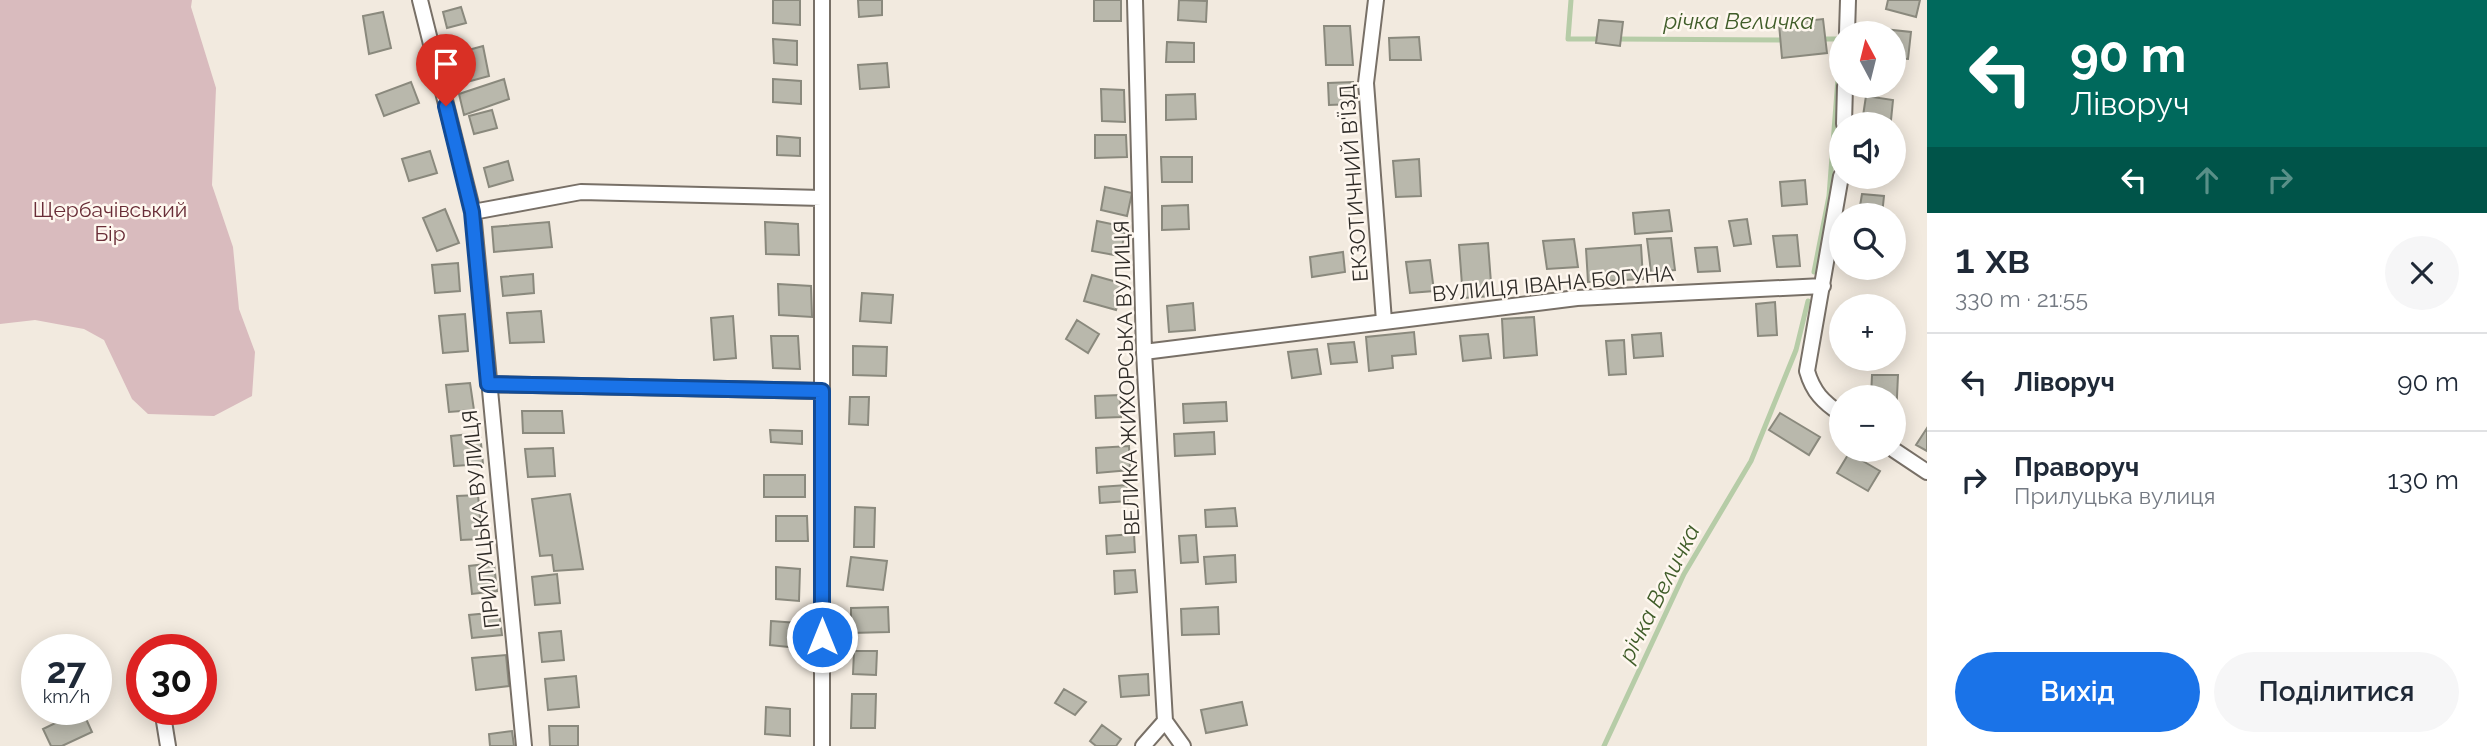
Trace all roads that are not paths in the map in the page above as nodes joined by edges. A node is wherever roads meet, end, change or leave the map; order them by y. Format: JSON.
{"nodes":[{"id":1,"x":420,"y":0,"type":"edge"},
{"id":2,"x":822,"y":0,"type":"edge"},
{"id":3,"x":1135,"y":0,"type":"edge"},
{"id":4,"x":1376,"y":0,"type":"edge"},
{"id":5,"x":1848,"y":0,"type":"edge"},
{"id":6,"x":1847,"y":21,"type":"edge"},
{"id":7,"x":1839,"y":189,"type":"edge"},
{"id":8,"x":822,"y":198,"type":"junction"},
{"id":9,"x":472,"y":212,"type":"junction"},
{"id":10,"x":1823,"y":286,"type":"junction"},
{"id":11,"x":1384,"y":321,"type":"junction"},
{"id":12,"x":1144,"y":352,"type":"junction"},
{"id":13,"x":488,"y":384,"type":"junction"},
{"id":14,"x":822,"y":391,"type":"junction"},
{"id":15,"x":1829,"y":406,"type":"edge"},
{"id":16,"x":1906,"y":458,"type":"edge"},
{"id":17,"x":1927,"y":472,"type":"edge"},
{"id":18,"x":1165,"y":721,"type":"junction"},
{"id":19,"x":165,"y":725,"type":"edge"},
{"id":20,"x":169,"y":746,"type":"edge"},
{"id":21,"x":524,"y":746,"type":"edge"},
{"id":22,"x":822,"y":746,"type":"edge"},
{"id":23,"x":1143,"y":746,"type":"edge"},
{"id":24,"x":1183,"y":746,"type":"edge"}],
"edges":[{"from":1,"to":9,"type":"street","name":"ПРИЛУЦЬКА ВУЛИЦЯ"},
{"from":2,"to":8,"type":"street"},
{"from":3,"to":12,"type":"street","name":"ВЕЛИКА ЖИХОРСЬКА ВУЛИЦЯ"},
{"from":4,"to":11,"type":"street","name":"ЕКЗОТИЧНИЙ В'ЇЗД"},
{"from":5,"to":6,"type":"street"},
{"from":7,"to":10,"type":"street"},
{"from":8,"to":9,"type":"street"},
{"from":8,"to":14,"type":"street"},
{"from":9,"to":13,"type":"street","name":"ПРИЛУЦЬКА ВУЛИЦЯ"},
{"from":10,"to":11,"type":"street","name":"ВУЛИЦЯ ІВАНА БОГУНА"},
{"from":10,"to":15,"type":"street"},
{"from":11,"to":12,"type":"street","name":"ВУЛИЦЯ ІВАНА БОГУНА"},
{"from":12,"to":18,"type":"street","name":"ВЕЛИКА ЖИХОРСЬКА ВУЛИЦЯ"},
{"from":13,"to":14,"type":"street"},
{"from":13,"to":21,"type":"street","name":"ПРИЛУЦЬКА ВУЛИЦЯ"},
{"from":14,"to":22,"type":"street"},
{"from":16,"to":17,"type":"street"},
{"from":18,"to":23,"type":"street"},
{"from":18,"to":24,"type":"street"},
{"from":19,"to":20,"type":"street"}]}
